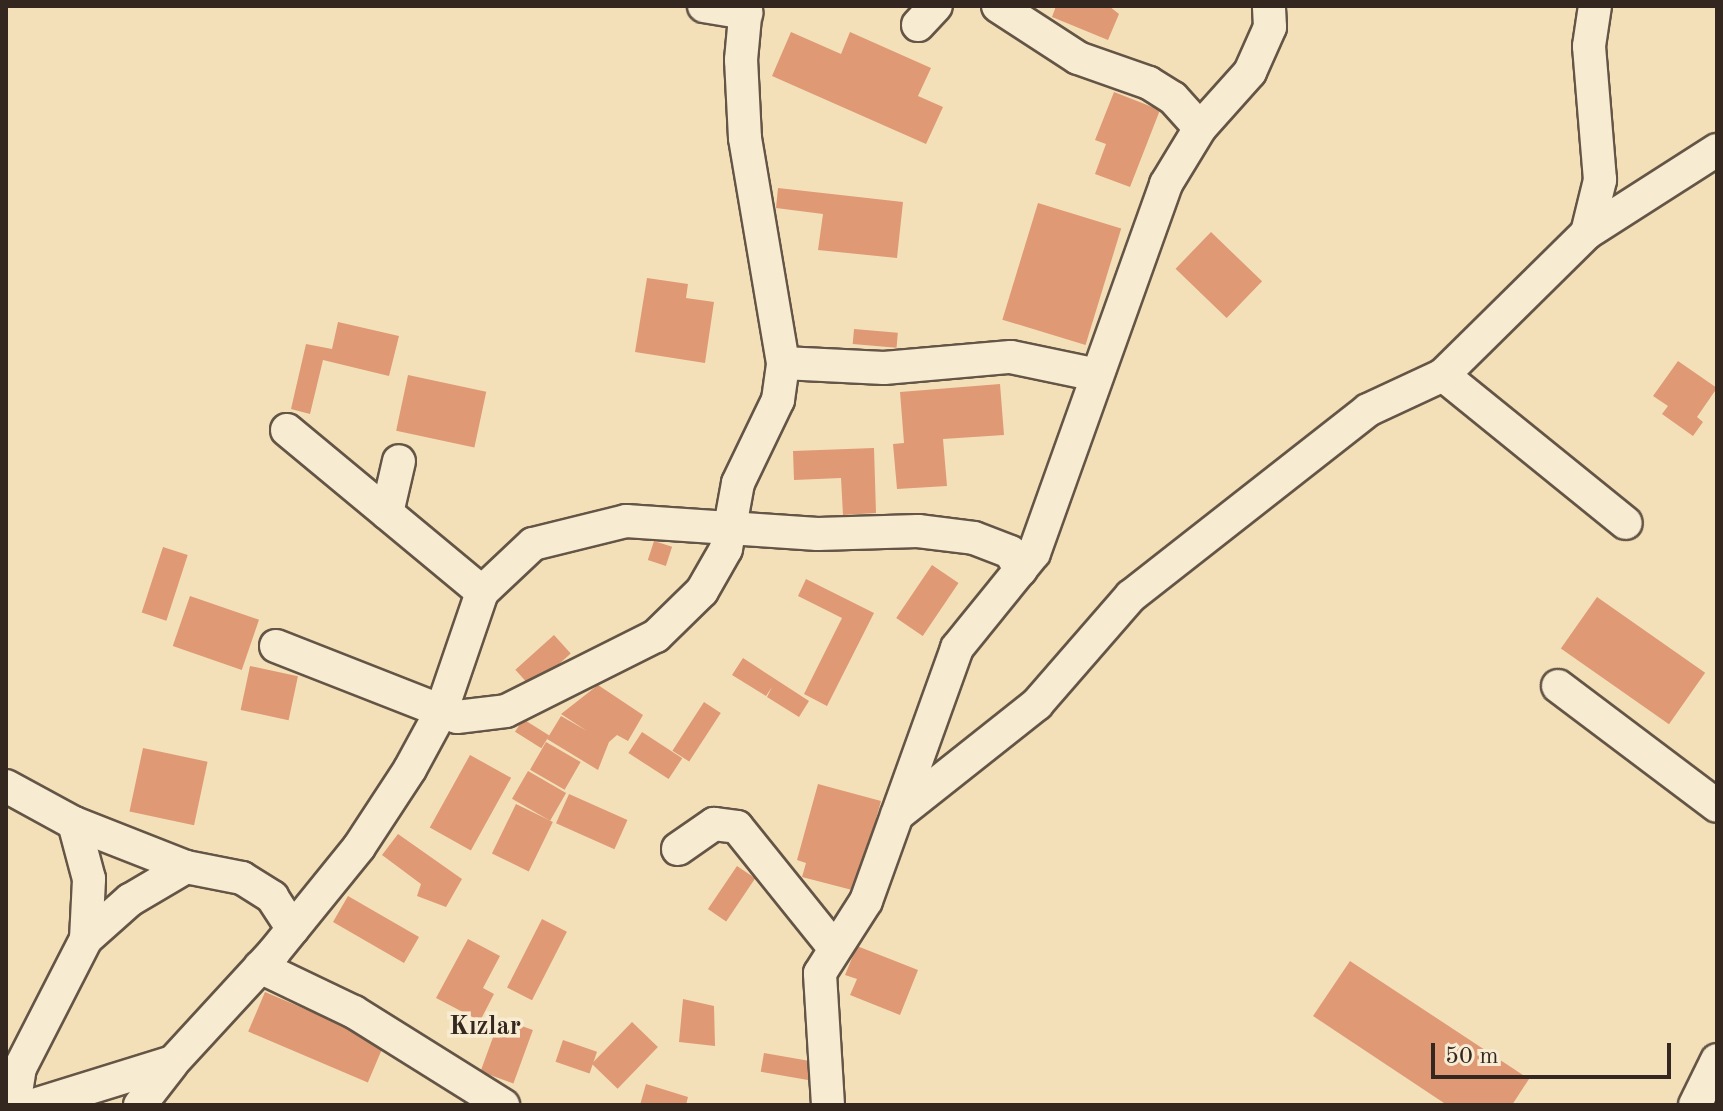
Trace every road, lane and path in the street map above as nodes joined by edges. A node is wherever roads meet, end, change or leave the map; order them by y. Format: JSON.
{"nodes":[{"id":1,"x":704,"y":6,"type":"edge"},
{"id":2,"x":998,"y":6,"type":"edge"},
{"id":3,"x":1269,"y":6,"type":"edge"},
{"id":4,"x":1595,"y":6,"type":"edge"},
{"id":5,"x":746,"y":10,"type":"edge"},
{"id":6,"x":1200,"y":128,"type":"junction"},
{"id":7,"x":1717,"y":150,"type":"edge"},
{"id":8,"x":1587,"y":233,"type":"junction"},
{"id":9,"x":783,"y":363,"type":"junction"},
{"id":10,"x":1097,"y":375,"type":"junction"},
{"id":11,"x":1443,"y":375,"type":"junction"},
{"id":12,"x":287,"y":430,"type":"dead end"},
{"id":13,"x":399,"y":461,"type":"dead end"},
{"id":14,"x":387,"y":513,"type":"junction"},
{"id":15,"x":1626,"y":523,"type":"dead end"},
{"id":16,"x":731,"y":527,"type":"junction"},
{"id":17,"x":1021,"y":570,"type":"junction"},
{"id":18,"x":482,"y":592,"type":"junction"},
{"id":19,"x":276,"y":646,"type":"dead end"},
{"id":20,"x":1558,"y":686,"type":"dead end"},
{"id":21,"x":441,"y":712,"type":"junction"},
{"id":22,"x":6,"y":786,"type":"edge"},
{"id":23,"x":1717,"y":806,"type":"edge"},
{"id":24,"x":897,"y":815,"type":"junction"},
{"id":25,"x":74,"y":823,"type":"junction"},
{"id":26,"x":678,"y":849,"type":"dead end"},
{"id":27,"x":186,"y":867,"type":"junction"},
{"id":28,"x":293,"y":929,"type":"junction"},
{"id":29,"x":86,"y":939,"type":"junction"},
{"id":30,"x":835,"y":949,"type":"junction"},
{"id":31,"x":260,"y":967,"type":"junction"},
{"id":32,"x":1717,"y":1060,"type":"edge"},
{"id":33,"x":173,"y":1062,"type":"junction"},
{"id":34,"x":14,"y":1105,"type":"edge"},
{"id":35,"x":34,"y":1105,"type":"edge"},
{"id":36,"x":140,"y":1105,"type":"edge"},
{"id":37,"x":503,"y":1105,"type":"edge"},
{"id":38,"x":828,"y":1105,"type":"edge"},
{"id":39,"x":1695,"y":1105,"type":"edge"}],
"edges":[{"from":1,"to":5,"type":"street"},
{"from":2,"to":6,"type":"street"},
{"from":3,"to":6,"type":"street"},
{"from":4,"to":8,"type":"street"},
{"from":5,"to":9,"type":"street"},
{"from":6,"to":10,"type":"street"},
{"from":7,"to":8,"type":"street"},
{"from":8,"to":11,"type":"street"},
{"from":9,"to":10,"type":"street"},
{"from":9,"to":16,"type":"street"},
{"from":10,"to":17,"type":"street"},
{"from":11,"to":15,"type":"street"},
{"from":11,"to":24,"type":"street"},
{"from":12,"to":14,"type":"street"},
{"from":13,"to":14,"type":"street"},
{"from":14,"to":18,"type":"street"},
{"from":16,"to":17,"type":"street"},
{"from":16,"to":18,"type":"street"},
{"from":16,"to":21,"type":"street"},
{"from":17,"to":24,"type":"street"},
{"from":18,"to":21,"type":"street"},
{"from":19,"to":21,"type":"street"},
{"from":20,"to":23,"type":"street"},
{"from":21,"to":28,"type":"street"},
{"from":22,"to":25,"type":"street"},
{"from":24,"to":30,"type":"street"},
{"from":25,"to":27,"type":"street"},
{"from":25,"to":29,"type":"street"},
{"from":26,"to":30,"type":"street"},
{"from":27,"to":28,"type":"street"},
{"from":27,"to":29,"type":"street"},
{"from":28,"to":31,"type":"street"},
{"from":29,"to":34,"type":"street"},
{"from":30,"to":38,"type":"street"},
{"from":31,"to":33,"type":"street"},
{"from":31,"to":37,"type":"street"},
{"from":32,"to":39,"type":"street"},
{"from":33,"to":35,"type":"street"},
{"from":33,"to":36,"type":"street"}]}
